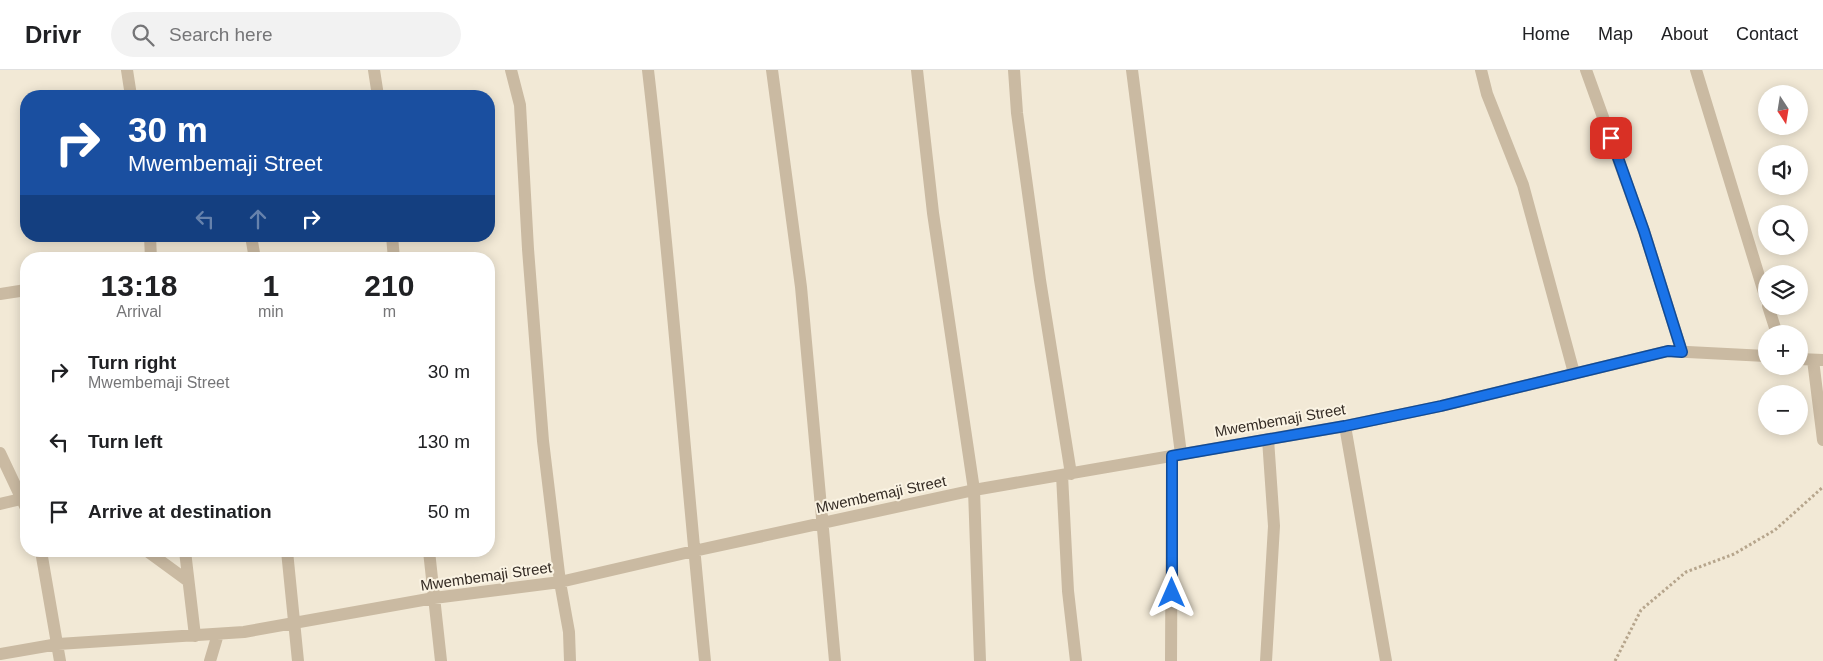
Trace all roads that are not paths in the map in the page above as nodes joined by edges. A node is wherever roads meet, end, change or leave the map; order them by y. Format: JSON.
{"nodes":[{"id":1,"x":127,"y":70,"type":"edge"},
{"id":2,"x":374,"y":70,"type":"edge"},
{"id":3,"x":510,"y":70,"type":"edge"},
{"id":4,"x":648,"y":70,"type":"edge"},
{"id":5,"x":772,"y":70,"type":"edge"},
{"id":6,"x":917,"y":70,"type":"edge"},
{"id":7,"x":1014,"y":70,"type":"edge"},
{"id":8,"x":1132,"y":70,"type":"edge"},
{"id":9,"x":1482,"y":70,"type":"edge"},
{"id":10,"x":1586,"y":70,"type":"edge"},
{"id":11,"x":1696,"y":70,"type":"edge"},
{"id":12,"x":130,"y":90,"type":"edge"},
{"id":13,"x":377,"y":90,"type":"edge"},
{"id":14,"x":1758,"y":273,"type":"edge"},
{"id":15,"x":20,"y":291,"type":"edge"},
{"id":16,"x":0,"y":294,"type":"edge"},
{"id":17,"x":1682,"y":352,"type":"junction"},
{"id":18,"x":1758,"y":356,"type":"edge"},
{"id":19,"x":1818,"y":360,"type":"edge"},
{"id":20,"x":1574,"y":373,"type":"junction"},
{"id":21,"x":1345,"y":426,"type":"junction"},
{"id":22,"x":1268,"y":439,"type":"junction"},
{"id":23,"x":1823,"y":440,"type":"edge"},
{"id":24,"x":0,"y":453,"type":"edge"},
{"id":25,"x":1177,"y":455,"type":"junction"},
{"id":26,"x":1066,"y":474,"type":"junction"},
{"id":27,"x":974,"y":490,"type":"junction"},
{"id":28,"x":20,"y":496,"type":"edge"},
{"id":29,"x":0,"y":504,"type":"edge"},
{"id":30,"x":20,"y":504,"type":"edge"},
{"id":31,"x":823,"y":523,"type":"junction"},
{"id":32,"x":694,"y":550,"type":"junction"},
{"id":33,"x":42,"y":557,"type":"edge"},
{"id":34,"x":155,"y":557,"type":"edge"},
{"id":35,"x":186,"y":557,"type":"edge"},
{"id":36,"x":288,"y":557,"type":"edge"},
{"id":37,"x":430,"y":557,"type":"edge"},
{"id":38,"x":188,"y":581,"type":"junction"},
{"id":39,"x":560,"y":582,"type":"junction"},
{"id":40,"x":434,"y":598,"type":"junction"},
{"id":41,"x":294,"y":622,"type":"junction"},
{"id":42,"x":218,"y":634,"type":"junction"},
{"id":43,"x":195,"y":636,"type":"junction"},
{"id":44,"x":58,"y":644,"type":"junction"},
{"id":45,"x":0,"y":654,"type":"edge"},
{"id":46,"x":60,"y":661,"type":"edge"},
{"id":47,"x":210,"y":661,"type":"edge"},
{"id":48,"x":298,"y":661,"type":"edge"},
{"id":49,"x":441,"y":661,"type":"edge"},
{"id":50,"x":570,"y":661,"type":"edge"},
{"id":51,"x":705,"y":661,"type":"edge"},
{"id":52,"x":835,"y":661,"type":"edge"},
{"id":53,"x":980,"y":661,"type":"edge"},
{"id":54,"x":1076,"y":661,"type":"edge"},
{"id":55,"x":1171,"y":661,"type":"edge"},
{"id":56,"x":1266,"y":661,"type":"edge"},
{"id":57,"x":1386,"y":661,"type":"edge"}],
"edges":[{"from":1,"to":12,"type":"street"},
{"from":2,"to":13,"type":"street"},
{"from":3,"to":39,"type":"street"},
{"from":4,"to":32,"type":"street"},
{"from":5,"to":31,"type":"street"},
{"from":6,"to":27,"type":"street"},
{"from":7,"to":26,"type":"street"},
{"from":8,"to":25,"type":"street"},
{"from":9,"to":20,"type":"street"},
{"from":10,"to":17,"type":"street"},
{"from":11,"to":14,"type":"street"},
{"from":15,"to":16,"type":"street"},
{"from":17,"to":18,"type":"street","name":"Mwembemaji Street"},
{"from":17,"to":20,"type":"street","name":"Mwembemaji Street"},
{"from":19,"to":23,"type":"street"},
{"from":20,"to":21,"type":"street","name":"Mwembemaji Street"},
{"from":21,"to":22,"type":"street","name":"Mwembemaji Street"},
{"from":21,"to":57,"type":"street"},
{"from":22,"to":25,"type":"street","name":"Mwembemaji Street"},
{"from":22,"to":56,"type":"street"},
{"from":24,"to":28,"type":"street"},
{"from":25,"to":26,"type":"street","name":"Mwembemaji Street"},
{"from":25,"to":55,"type":"street"},
{"from":26,"to":27,"type":"street","name":"Mwembemaji Street"},
{"from":26,"to":54,"type":"street"},
{"from":27,"to":31,"type":"street","name":"Mwembemaji Street"},
{"from":27,"to":53,"type":"street"},
{"from":29,"to":30,"type":"street"},
{"from":31,"to":32,"type":"street","name":"Mwembemaji Street"},
{"from":31,"to":52,"type":"street"},
{"from":32,"to":39,"type":"street","name":"Mwembemaji Street"},
{"from":32,"to":51,"type":"street"},
{"from":33,"to":44,"type":"street"},
{"from":34,"to":38,"type":"street"},
{"from":35,"to":38,"type":"street"},
{"from":36,"to":41,"type":"street"},
{"from":37,"to":40,"type":"street"},
{"from":38,"to":43,"type":"street"},
{"from":39,"to":40,"type":"street","name":"Mwembemaji Street"},
{"from":39,"to":50,"type":"street"},
{"from":40,"to":41,"type":"street","name":"Mwembemaji Street"},
{"from":40,"to":49,"type":"street"},
{"from":41,"to":42,"type":"street","name":"Mwembemaji Street"},
{"from":41,"to":48,"type":"street"},
{"from":42,"to":43,"type":"street","name":"Mwembemaji Street"},
{"from":42,"to":47,"type":"street"},
{"from":43,"to":44,"type":"street","name":"Mwembemaji Street"},
{"from":44,"to":45,"type":"street","name":"Mwembemaji Street"},
{"from":44,"to":46,"type":"street"}]}
